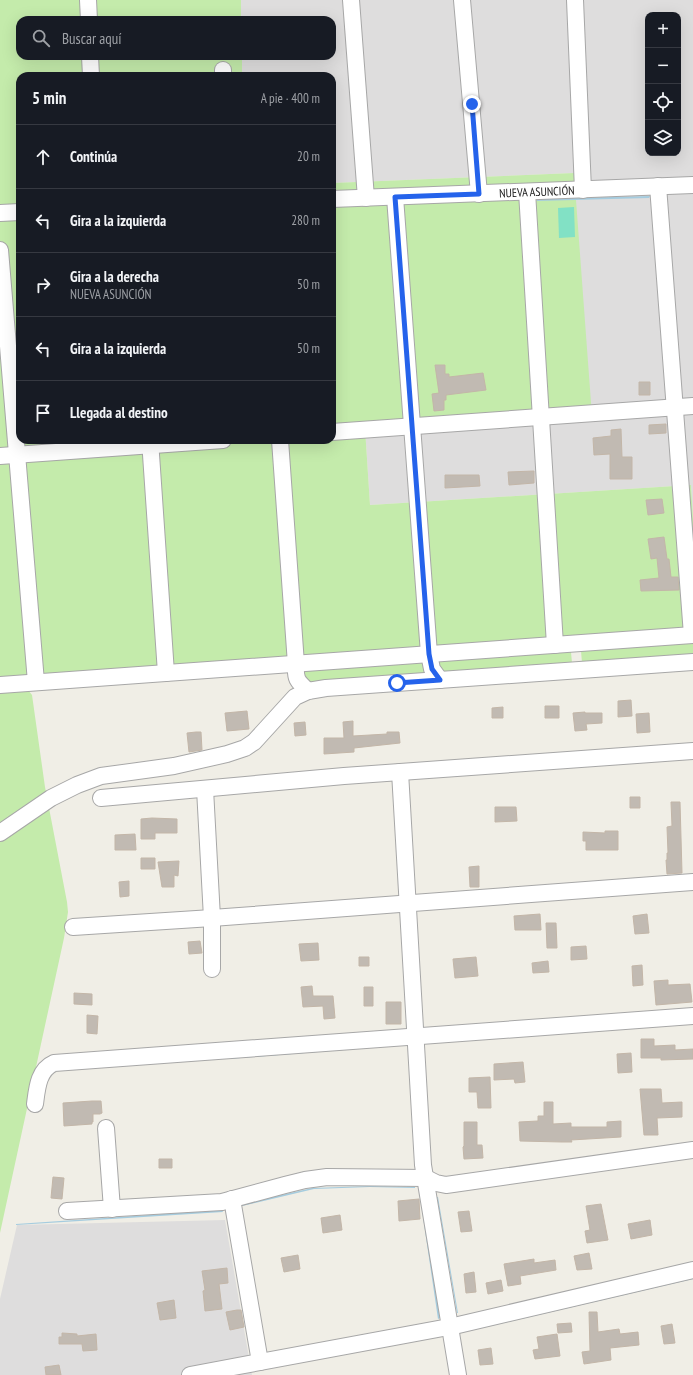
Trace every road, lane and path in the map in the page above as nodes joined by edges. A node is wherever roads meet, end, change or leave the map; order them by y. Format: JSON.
{"nodes":[{"id":1,"x":88,"y":0,"type":"edge"},
{"id":2,"x":351,"y":0,"type":"edge"},
{"id":3,"x":462,"y":0,"type":"edge"},
{"id":4,"x":575,"y":0,"type":"edge"},
{"id":5,"x":89,"y":16,"type":"edge"},
{"id":6,"x":90,"y":60,"type":"edge"},
{"id":7,"x":92,"y":72,"type":"edge"},
{"id":8,"x":693,"y":185,"type":"edge"},
{"id":9,"x":658,"y":186,"type":"junction"},
{"id":10,"x":583,"y":190,"type":"junction"},
{"id":11,"x":527,"y":192,"type":"junction"},
{"id":12,"x":479,"y":194,"type":"junction"},
{"id":13,"x":395,"y":197,"type":"junction"},
{"id":14,"x":366,"y":198,"type":"junction"},
{"id":15,"x":336,"y":200,"type":"edge"},
{"id":16,"x":16,"y":212,"type":"edge"},
{"id":17,"x":0,"y":213,"type":"edge"},
{"id":18,"x":0,"y":250,"type":"edge"},
{"id":19,"x":693,"y":406,"type":"edge"},
{"id":20,"x":675,"y":408,"type":"junction"},
{"id":21,"x":541,"y":417,"type":"junction"},
{"id":22,"x":412,"y":427,"type":"junction"},
{"id":23,"x":336,"y":432,"type":"edge"},
{"id":24,"x":16,"y":443,"type":"edge"},
{"id":25,"x":16,"y":444,"type":"edge"},
{"id":26,"x":139,"y":444,"type":"edge"},
{"id":27,"x":150,"y":444,"type":"edge"},
{"id":28,"x":280,"y":444,"type":"edge"},
{"id":29,"x":17,"y":455,"type":"junction"},
{"id":30,"x":0,"y":456,"type":"edge"},
{"id":31,"x":693,"y":635,"type":"edge"},
{"id":32,"x":556,"y":645,"type":"junction"},
{"id":33,"x":507,"y":648,"type":"junction"},
{"id":34,"x":429,"y":654,"type":"junction"},
{"id":35,"x":693,"y":662,"type":"edge"},
{"id":36,"x":296,"y":664,"type":"junction"},
{"id":37,"x":166,"y":673,"type":"junction"},
{"id":38,"x":514,"y":675,"type":"junction"},
{"id":39,"x":440,"y":680,"type":"junction"},
{"id":40,"x":36,"y":682,"type":"junction"},
{"id":41,"x":0,"y":685,"type":"edge"},
{"id":42,"x":308,"y":691,"type":"junction"},
{"id":43,"x":693,"y":751,"type":"edge"},
{"id":44,"x":400,"y":772,"type":"junction"},
{"id":45,"x":205,"y":789,"type":"junction"},
{"id":46,"x":101,"y":798,"type":"dead end"},
{"id":47,"x":0,"y":833,"type":"edge"},
{"id":48,"x":693,"y":882,"type":"edge"},
{"id":49,"x":408,"y":902,"type":"junction"},
{"id":50,"x":212,"y":918,"type":"junction"},
{"id":51,"x":73,"y":927,"type":"dead end"},
{"id":52,"x":212,"y":969,"type":"dead end"},
{"id":53,"x":693,"y":1016,"type":"edge"},
{"id":54,"x":416,"y":1036,"type":"junction"},
{"id":55,"x":35,"y":1104,"type":"dead end"},
{"id":56,"x":106,"y":1128,"type":"dead end"},
{"id":57,"x":693,"y":1150,"type":"edge"},
{"id":58,"x":426,"y":1178,"type":"junction"},
{"id":59,"x":232,"y":1199,"type":"junction"},
{"id":60,"x":112,"y":1209,"type":"junction"},
{"id":61,"x":66,"y":1211,"type":"dead end"},
{"id":62,"x":693,"y":1270,"type":"edge"},
{"id":63,"x":450,"y":1326,"type":"junction"},
{"id":64,"x":260,"y":1362,"type":"junction"},
{"id":65,"x":190,"y":1375,"type":"edge"},
{"id":66,"x":458,"y":1375,"type":"edge"}],
"edges":[{"from":1,"to":5,"type":"street"},
{"from":2,"to":14,"type":"street"},
{"from":3,"to":12,"type":"street"},
{"from":4,"to":10,"type":"street"},
{"from":6,"to":7,"type":"street"},
{"from":8,"to":9,"type":"street","name":"NUEVA ASUNCIÓN"},
{"from":9,"to":10,"type":"street","name":"NUEVA ASUNCIÓN"},
{"from":9,"to":20,"type":"street"},
{"from":10,"to":11,"type":"street","name":"NUEVA ASUNCIÓN"},
{"from":11,"to":12,"type":"street","name":"NUEVA ASUNCIÓN"},
{"from":11,"to":21,"type":"street"},
{"from":12,"to":13,"type":"street","name":"NUEVA ASUNCIÓN"},
{"from":13,"to":14,"type":"street","name":"NUEVA ASUNCIÓN"},
{"from":13,"to":22,"type":"street"},
{"from":14,"to":15,"type":"street","name":"NUEVA ASUNCIÓN"},
{"from":16,"to":17,"type":"street"},
{"from":18,"to":24,"type":"street"},
{"from":19,"to":20,"type":"street"},
{"from":20,"to":21,"type":"street"},
{"from":20,"to":31,"type":"street"},
{"from":21,"to":22,"type":"street"},
{"from":21,"to":32,"type":"street"},
{"from":22,"to":23,"type":"street"},
{"from":22,"to":34,"type":"street"},
{"from":25,"to":29,"type":"street"},
{"from":26,"to":29,"type":"street"},
{"from":27,"to":37,"type":"street"},
{"from":28,"to":36,"type":"street"},
{"from":29,"to":30,"type":"street"},
{"from":29,"to":40,"type":"street"},
{"from":31,"to":32,"type":"street"},
{"from":32,"to":33,"type":"street"},
{"from":33,"to":34,"type":"street"},
{"from":33,"to":38,"type":"street"},
{"from":34,"to":36,"type":"street"},
{"from":34,"to":39,"type":"street"},
{"from":35,"to":38,"type":"street"},
{"from":36,"to":37,"type":"street"},
{"from":36,"to":42,"type":"street"},
{"from":37,"to":40,"type":"street"},
{"from":38,"to":39,"type":"street"},
{"from":39,"to":42,"type":"street"},
{"from":40,"to":41,"type":"street"},
{"from":42,"to":47,"type":"street"},
{"from":43,"to":44,"type":"street"},
{"from":44,"to":45,"type":"street"},
{"from":44,"to":49,"type":"street"},
{"from":45,"to":46,"type":"street"},
{"from":45,"to":50,"type":"street"},
{"from":48,"to":49,"type":"street"},
{"from":49,"to":50,"type":"street"},
{"from":49,"to":54,"type":"street"},
{"from":50,"to":51,"type":"street"},
{"from":50,"to":52,"type":"street"},
{"from":53,"to":54,"type":"street"},
{"from":54,"to":55,"type":"street"},
{"from":54,"to":58,"type":"street"},
{"from":56,"to":60,"type":"street"},
{"from":57,"to":58,"type":"street"},
{"from":58,"to":59,"type":"street"},
{"from":58,"to":63,"type":"street"},
{"from":59,"to":60,"type":"street"},
{"from":59,"to":64,"type":"street"},
{"from":60,"to":61,"type":"street"},
{"from":62,"to":63,"type":"street"},
{"from":63,"to":64,"type":"street"},
{"from":63,"to":66,"type":"street"},
{"from":64,"to":65,"type":"street"}]}
